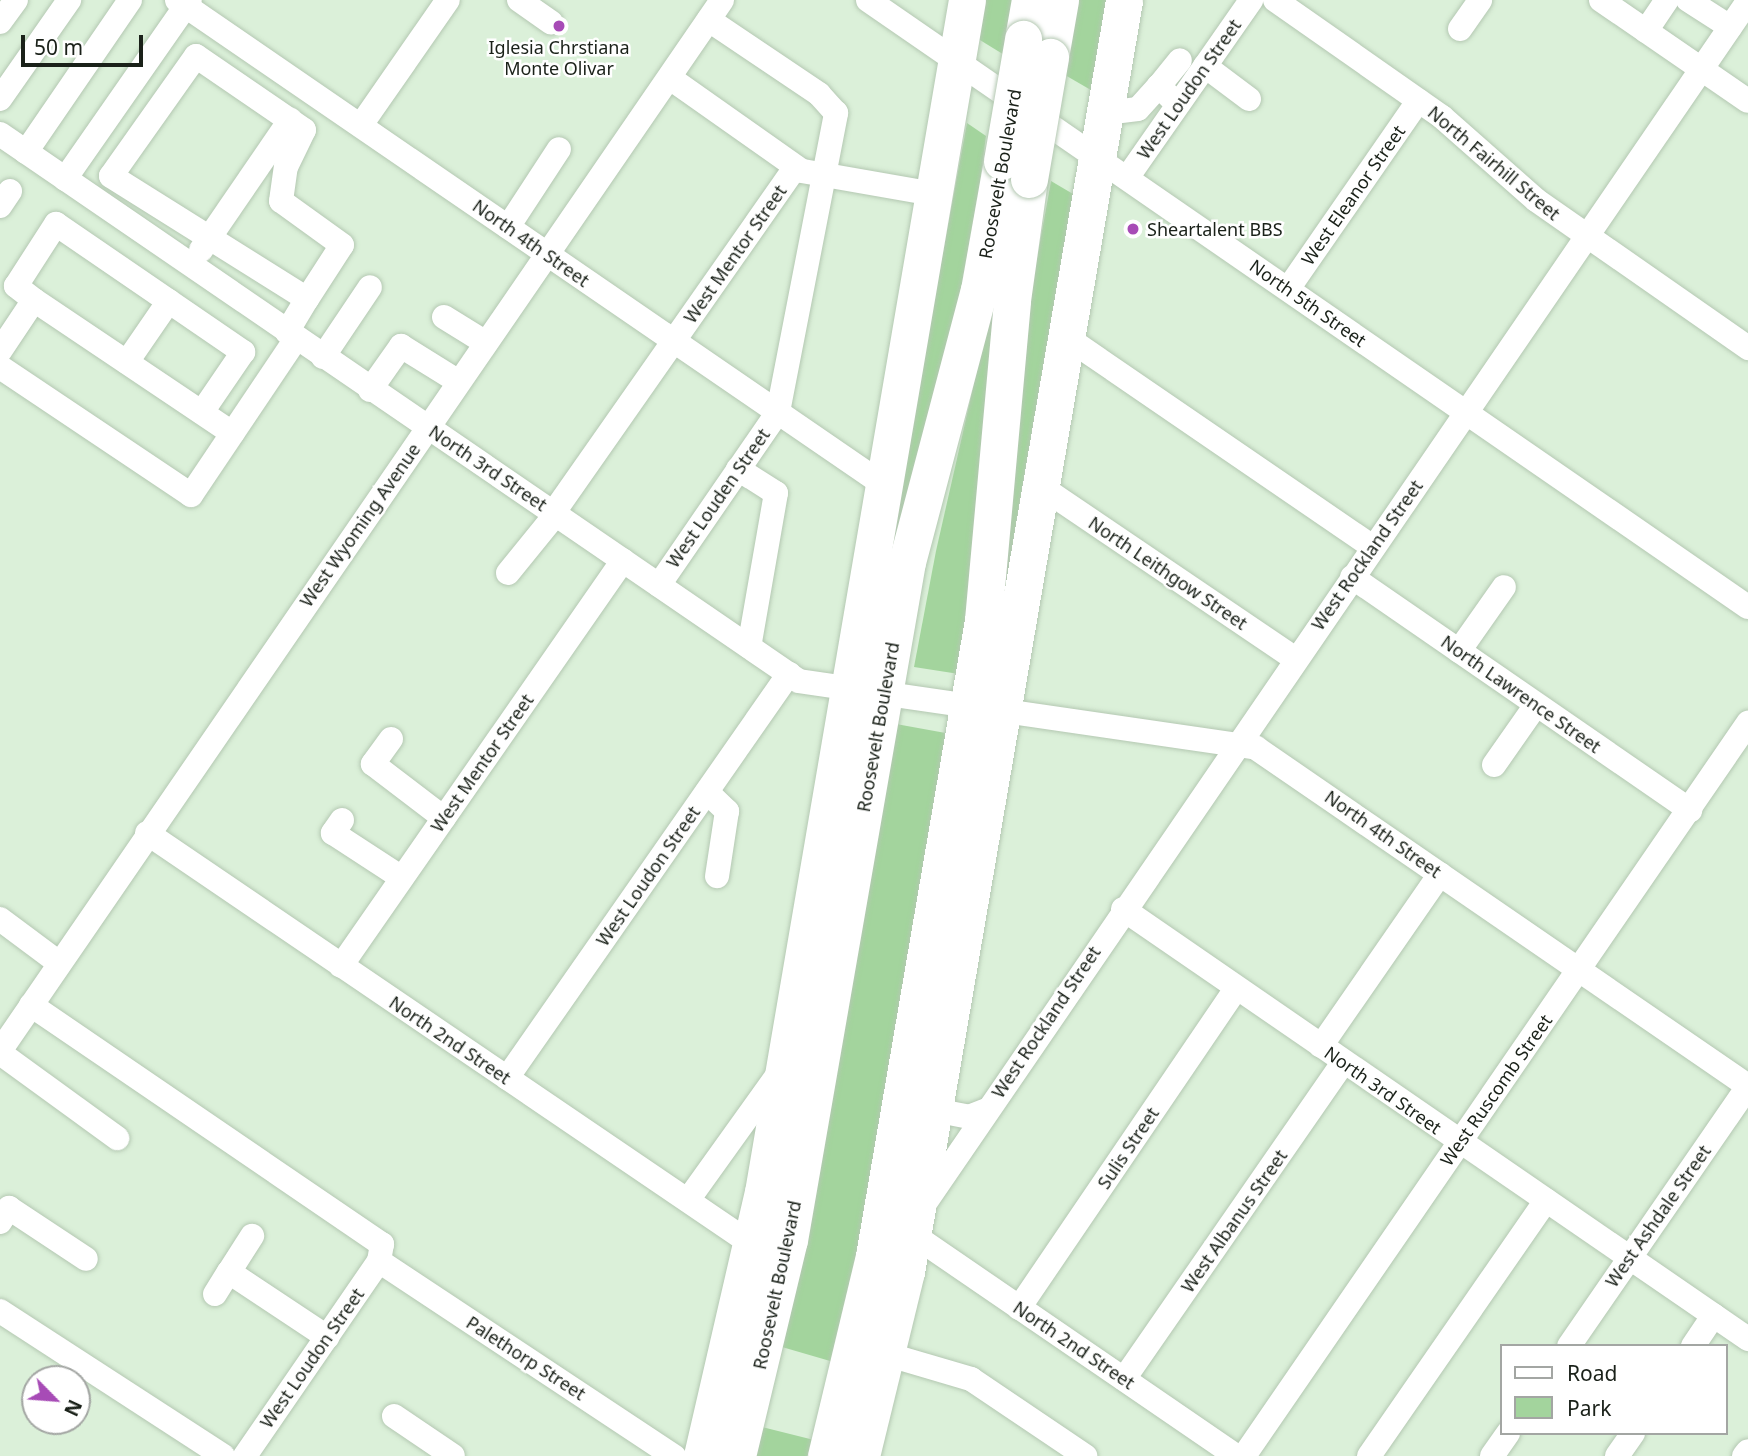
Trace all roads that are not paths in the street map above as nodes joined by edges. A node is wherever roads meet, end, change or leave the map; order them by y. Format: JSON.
{"nodes":[{"id":1,"x":16,"y":0,"type":"edge"},
{"id":2,"x":69,"y":0,"type":"edge"},
{"id":3,"x":130,"y":0,"type":"edge"},
{"id":4,"x":448,"y":0,"type":"edge"},
{"id":5,"x":519,"y":0,"type":"edge"},
{"id":6,"x":967,"y":0,"type":"edge"},
{"id":7,"x":1030,"y":0,"type":"edge"},
{"id":8,"x":1060,"y":0,"type":"edge"},
{"id":9,"x":1124,"y":0,"type":"edge"},
{"id":10,"x":1251,"y":0,"type":"edge"},
{"id":11,"x":1275,"y":0,"type":"edge"},
{"id":12,"x":1480,"y":0,"type":"edge"},
{"id":13,"x":1601,"y":0,"type":"edge"},
{"id":14,"x":1667,"y":0,"type":"edge"},
{"id":15,"x":1688,"y":0,"type":"edge"},
{"id":16,"x":1748,"y":1,"type":"edge"},
{"id":17,"x":185,"y":2,"type":"edge"},
{"id":18,"x":884,"y":4,"type":"edge"},
{"id":19,"x":716,"y":10,"type":"edge"},
{"id":20,"x":0,"y":22,"type":"edge"},
{"id":21,"x":551,"y":22,"type":"dead end"},
{"id":22,"x":1731,"y":27,"type":"junction"},
{"id":23,"x":1460,"y":29,"type":"dead end"},
{"id":24,"x":1646,"y":31,"type":"junction"},
{"id":25,"x":1037,"y":48,"type":"junction"},
{"id":26,"x":1180,"y":60,"type":"dead end"},
{"id":27,"x":956,"y":61,"type":"junction"},
{"id":28,"x":1205,"y":66,"type":"junction"},
{"id":29,"x":1701,"y":69,"type":"junction"},
{"id":30,"x":670,"y":78,"type":"junction"},
{"id":31,"x":1159,"y":86,"type":"junction"},
{"id":32,"x":0,"y":99,"type":"edge"},
{"id":33,"x":1249,"y":99,"type":"dead end"},
{"id":34,"x":1418,"y":101,"type":"junction"},
{"id":35,"x":1748,"y":101,"type":"edge"},
{"id":36,"x":1178,"y":105,"type":"junction"},
{"id":37,"x":1105,"y":113,"type":"junction"},
{"id":38,"x":290,"y":120,"type":"junction"},
{"id":39,"x":361,"y":125,"type":"junction"},
{"id":40,"x":0,"y":134,"type":"edge"},
{"id":41,"x":559,"y":149,"type":"dead end"},
{"id":42,"x":26,"y":152,"type":"junction"},
{"id":43,"x":1097,"y":158,"type":"junction"},
{"id":44,"x":795,"y":168,"type":"junction"},
{"id":45,"x":1016,"y":170,"type":"junction"},
{"id":46,"x":828,"y":173,"type":"junction"},
{"id":47,"x":1127,"y":178,"type":"junction"},
{"id":48,"x":65,"y":179,"type":"junction"},
{"id":49,"x":934,"y":194,"type":"junction"},
{"id":50,"x":508,"y":227,"type":"junction"},
{"id":51,"x":1586,"y":236,"type":"junction"},
{"id":52,"x":210,"y":238,"type":"junction"},
{"id":53,"x":547,"y":255,"type":"junction"},
{"id":54,"x":190,"y":265,"type":"junction"},
{"id":55,"x":369,"y":287,"type":"dead end"},
{"id":56,"x":1288,"y":289,"type":"junction"},
{"id":57,"x":307,"y":299,"type":"junction"},
{"id":58,"x":34,"y":300,"type":"junction"},
{"id":59,"x":169,"y":301,"type":"junction"},
{"id":60,"x":444,"y":317,"type":"dead end"},
{"id":61,"x":291,"y":335,"type":"junction"},
{"id":62,"x":1066,"y":337,"type":"junction"},
{"id":63,"x":674,"y":341,"type":"junction"},
{"id":64,"x":486,"y":343,"type":"junction"},
{"id":65,"x":1748,"y":348,"type":"edge"},
{"id":66,"x":0,"y":351,"type":"edge"},
{"id":67,"x":323,"y":357,"type":"junction"},
{"id":68,"x":127,"y":362,"type":"junction"},
{"id":69,"x":0,"y":367,"type":"edge"},
{"id":70,"x":459,"y":382,"type":"junction"},
{"id":71,"x":370,"y":390,"type":"junction"},
{"id":72,"x":202,"y":412,"type":"junction"},
{"id":73,"x":778,"y":412,"type":"junction"},
{"id":74,"x":1465,"y":412,"type":"junction"},
{"id":75,"x":429,"y":426,"type":"junction"},
{"id":76,"x":232,"y":433,"type":"junction"},
{"id":77,"x":738,"y":469,"type":"junction"},
{"id":78,"x":884,"y":485,"type":"junction"},
{"id":79,"x":1040,"y":486,"type":"junction"},
{"id":80,"x":555,"y":513,"type":"junction"},
{"id":81,"x":1373,"y":547,"type":"junction"},
{"id":82,"x":623,"y":560,"type":"junction"},
{"id":83,"x":508,"y":573,"type":"dead end"},
{"id":84,"x":1352,"y":577,"type":"junction"},
{"id":85,"x":659,"y":584,"type":"junction"},
{"id":86,"x":1504,"y":587,"type":"dead end"},
{"id":87,"x":1748,"y":607,"type":"edge"},
{"id":88,"x":749,"y":647,"type":"junction"},
{"id":89,"x":1459,"y":651,"type":"junction"},
{"id":90,"x":1296,"y":659,"type":"junction"},
{"id":91,"x":789,"y":674,"type":"junction"},
{"id":92,"x":866,"y":692,"type":"junction"},
{"id":93,"x":986,"y":705,"type":"junction"},
{"id":94,"x":1536,"y":705,"type":"junction"},
{"id":95,"x":1748,"y":723,"type":"edge"},
{"id":96,"x":391,"y":739,"type":"dead end"},
{"id":97,"x":1238,"y":743,"type":"junction"},
{"id":98,"x":1494,"y":765,"type":"dead end"},
{"id":99,"x":707,"y":792,"type":"junction"},
{"id":100,"x":1690,"y":810,"type":"junction"},
{"id":101,"x":444,"y":818,"type":"junction"},
{"id":102,"x":342,"y":820,"type":"dead end"},
{"id":103,"x":147,"y":833,"type":"junction"},
{"id":104,"x":1440,"y":874,"type":"junction"},
{"id":105,"x":717,"y":876,"type":"dead end"},
{"id":106,"x":402,"y":878,"type":"junction"},
{"id":107,"x":1123,"y":909,"type":"junction"},
{"id":108,"x":0,"y":919,"type":"edge"},
{"id":109,"x":59,"y":963,"type":"junction"},
{"id":110,"x":341,"y":966,"type":"junction"},
{"id":111,"x":1579,"y":970,"type":"junction"},
{"id":112,"x":1236,"y":989,"type":"junction"},
{"id":113,"x":31,"y":1005,"type":"junction"},
{"id":114,"x":1321,"y":1046,"type":"junction"},
{"id":115,"x":0,"y":1052,"type":"edge"},
{"id":116,"x":1343,"y":1063,"type":"junction"},
{"id":117,"x":785,"y":1064,"type":"junction"},
{"id":118,"x":507,"y":1078,"type":"junction"},
{"id":119,"x":1748,"y":1086,"type":"edge"},
{"id":120,"x":917,"y":1105,"type":"junction"},
{"id":121,"x":986,"y":1110,"type":"junction"},
{"id":122,"x":117,"y":1138,"type":"dead end"},
{"id":123,"x":1459,"y":1142,"type":"junction"},
{"id":124,"x":801,"y":1171,"type":"junction"},
{"id":125,"x":688,"y":1200,"type":"junction"},
{"id":126,"x":1546,"y":1200,"type":"junction"},
{"id":127,"x":0,"y":1222,"type":"edge"},
{"id":128,"x":914,"y":1226,"type":"junction"},
{"id":129,"x":252,"y":1236,"type":"dead end"},
{"id":130,"x":753,"y":1245,"type":"junction"},
{"id":131,"x":1630,"y":1257,"type":"junction"},
{"id":132,"x":86,"y":1259,"type":"dead end"},
{"id":133,"x":379,"y":1261,"type":"junction"},
{"id":134,"x":229,"y":1272,"type":"junction"},
{"id":135,"x":215,"y":1294,"type":"dead end"},
{"id":136,"x":1019,"y":1308,"type":"junction"},
{"id":137,"x":1714,"y":1315,"type":"junction"},
{"id":138,"x":4,"y":1321,"type":"edge"},
{"id":139,"x":327,"y":1337,"type":"junction"},
{"id":140,"x":1748,"y":1339,"type":"edge"},
{"id":141,"x":1570,"y":1344,"type":"edge"},
{"id":142,"x":1694,"y":1344,"type":"edge"},
{"id":143,"x":886,"y":1354,"type":"junction"},
{"id":144,"x":1124,"y":1379,"type":"junction"},
{"id":145,"x":394,"y":1416,"type":"dead end"},
{"id":146,"x":1507,"y":1435,"type":"edge"},
{"id":147,"x":1632,"y":1435,"type":"edge"},
{"id":148,"x":846,"y":1446,"type":"edge"},
{"id":149,"x":1748,"y":1451,"type":"edge"},
{"id":150,"x":223,"y":1456,"type":"edge"},
{"id":151,"x":245,"y":1456,"type":"edge"},
{"id":152,"x":453,"y":1456,"type":"edge"},
{"id":153,"x":674,"y":1456,"type":"edge"},
{"id":154,"x":702,"y":1456,"type":"edge"},
{"id":155,"x":737,"y":1456,"type":"edge"},
{"id":156,"x":1085,"y":1456,"type":"edge"},
{"id":157,"x":1236,"y":1456,"type":"edge"},
{"id":158,"x":1244,"y":1456,"type":"edge"},
{"id":159,"x":1370,"y":1456,"type":"edge"},
{"id":160,"x":1492,"y":1456,"type":"edge"},
{"id":161,"x":1617,"y":1456,"type":"edge"},
{"id":162,"x":1744,"y":1456,"type":"edge"}],
"edges":[{"from":1,"to":20,"type":"street"},
{"from":2,"to":32,"type":"street"},
{"from":3,"to":42,"type":"street"},
{"from":4,"to":39,"type":"street"},
{"from":5,"to":21,"type":"street"},
{"from":6,"to":27,"type":"highway","name":"Roosevelt Boulevard"},
{"from":7,"to":25,"type":"highway","name":"Roosevelt Boulevard"},
{"from":8,"to":25,"type":"highway","name":"Roosevelt Boulevard"},
{"from":9,"to":37,"type":"highway","name":"Roosevelt Boulevard"},
{"from":10,"to":28,"type":"street","name":"West Loudon Street"},
{"from":11,"to":34,"type":"street","name":"North Fairhill Street"},
{"from":12,"to":23,"type":"street"},
{"from":13,"to":24,"type":"street"},
{"from":14,"to":24,"type":"street"},
{"from":15,"to":22,"type":"street"},
{"from":16,"to":22,"type":"street","name":"West Rockland Street"},
{"from":17,"to":39,"type":"street","name":"North 4th Street"},
{"from":17,"to":48,"type":"street"},
{"from":18,"to":27,"type":"street","name":"North 5th Street"},
{"from":19,"to":30,"type":"street","name":"West Wyoming Avenue"},
{"from":19,"to":46,"type":"street"},
{"from":22,"to":29,"type":"street","name":"West Rockland Street"},
{"from":24,"to":29,"type":"street"},
{"from":25,"to":45,"type":"highway","name":"Roosevelt Boulevard","bridge":true},
{"from":26,"to":31,"type":"street"},
{"from":27,"to":43,"type":"street","name":"North 5th Street"},
{"from":27,"to":49,"type":"highway","name":"Roosevelt Boulevard"},
{"from":28,"to":33,"type":"street"},
{"from":28,"to":36,"type":"street","name":"West Loudon Street"},
{"from":29,"to":35,"type":"street"},
{"from":29,"to":51,"type":"street","name":"West Rockland Street"},
{"from":30,"to":44,"type":"street"},
{"from":30,"to":53,"type":"street","name":"West Wyoming Avenue"},
{"from":31,"to":36,"type":"street"},
{"from":31,"to":37,"type":"street"},
{"from":34,"to":51,"type":"street","name":"North Fairhill Street"},
{"from":34,"to":56,"type":"street","name":"West Eleanor Street"},
{"from":36,"to":47,"type":"street","name":"West Loudon Street"},
{"from":37,"to":43,"type":"highway","name":"Roosevelt Boulevard"},
{"from":38,"to":52,"type":"street"},
{"from":38,"to":52,"type":"street"},
{"from":38,"to":57,"type":"street"},
{"from":39,"to":50,"type":"street","name":"North 4th Street"},
{"from":40,"to":42,"type":"street","name":"North 3rd Street"},
{"from":41,"to":50,"type":"street"},
{"from":42,"to":48,"type":"street","name":"North 3rd Street"},
{"from":43,"to":47,"type":"street","name":"North 5th Street"},
{"from":43,"to":62,"type":"highway","name":"Roosevelt Boulevard"},
{"from":44,"to":46,"type":"street"},
{"from":44,"to":63,"type":"street","name":"West Mentor Street"},
{"from":45,"to":92,"type":"highway","name":"Roosevelt Boulevard"},
{"from":45,"to":93,"type":"highway","name":"Roosevelt Boulevard"},
{"from":46,"to":49,"type":"street"},
{"from":46,"to":73,"type":"street"},
{"from":47,"to":56,"type":"street","name":"North 5th Street"},
{"from":48,"to":54,"type":"street","name":"North 3rd Street"},
{"from":49,"to":78,"type":"highway","name":"Roosevelt Boulevard"},
{"from":50,"to":53,"type":"street","name":"North 4th Street"},
{"from":51,"to":65,"type":"street","name":"North Fairhill Street"},
{"from":51,"to":74,"type":"street","name":"West Rockland Street"},
{"from":52,"to":54,"type":"street"},
{"from":52,"to":57,"type":"street"},
{"from":53,"to":63,"type":"street","name":"North 4th Street"},
{"from":53,"to":64,"type":"street","name":"West Wyoming Avenue"},
{"from":54,"to":61,"type":"street","name":"North 3rd Street"},
{"from":55,"to":67,"type":"street"},
{"from":56,"to":74,"type":"street","name":"North 5th Street"},
{"from":57,"to":61,"type":"street"},
{"from":58,"to":59,"type":"street"},
{"from":58,"to":66,"type":"street"},
{"from":58,"to":68,"type":"street"},
{"from":59,"to":68,"type":"street"},
{"from":59,"to":72,"type":"street"},
{"from":60,"to":64,"type":"street"},
{"from":61,"to":67,"type":"street","name":"North 3rd Street"},
{"from":61,"to":76,"type":"street"},
{"from":62,"to":79,"type":"highway","name":"Roosevelt Boulevard"},
{"from":62,"to":81,"type":"street"},
{"from":63,"to":73,"type":"street","name":"North 4th Street"},
{"from":63,"to":80,"type":"street","name":"West Mentor Street"},
{"from":64,"to":70,"type":"street","name":"West Wyoming Avenue"},
{"from":67,"to":71,"type":"street","name":"North 3rd Street"},
{"from":68,"to":72,"type":"street"},
{"from":69,"to":76,"type":"street"},
{"from":70,"to":71,"type":"street"},
{"from":70,"to":75,"type":"street","name":"West Wyoming Avenue"},
{"from":71,"to":75,"type":"street","name":"North 3rd Street"},
{"from":72,"to":76,"type":"street"},
{"from":73,"to":77,"type":"street","name":"West Louden Street"},
{"from":73,"to":78,"type":"street","name":"North 4th Street"},
{"from":74,"to":81,"type":"street","name":"West Rockland Street"},
{"from":74,"to":87,"type":"street","name":"North 5th Street"},
{"from":75,"to":80,"type":"street","name":"North 3rd Street"},
{"from":75,"to":103,"type":"street","name":"West Wyoming Avenue"},
{"from":77,"to":85,"type":"street","name":"West Louden Street"},
{"from":77,"to":88,"type":"street"},
{"from":78,"to":92,"type":"highway","name":"Roosevelt Boulevard"},
{"from":79,"to":90,"type":"street","name":"North Leithgow Street"},
{"from":79,"to":93,"type":"highway","name":"Roosevelt Boulevard"},
{"from":80,"to":82,"type":"street","name":"North 3rd Street"},
{"from":80,"to":83,"type":"street","name":"West Mentor Street"},
{"from":81,"to":84,"type":"street","name":"West Rockland Street"},
{"from":82,"to":85,"type":"street","name":"North 3rd Street"},
{"from":82,"to":101,"type":"street","name":"West Mentor Street"},
{"from":84,"to":89,"type":"street","name":"North Lawrence Street"},
{"from":84,"to":90,"type":"street","name":"West Rockland Street"},
{"from":85,"to":88,"type":"street","name":"North 3rd Street"},
{"from":86,"to":89,"type":"street"},
{"from":88,"to":91,"type":"street","name":"North 3rd Street"},
{"from":89,"to":94,"type":"street","name":"North Lawrence Street"},
{"from":90,"to":97,"type":"street","name":"West Rockland Street"},
{"from":91,"to":92,"type":"street","name":"North 3rd Street"},
{"from":91,"to":99,"type":"street","name":"West Loudon Street"},
{"from":92,"to":93,"type":"street","name":"North 3rd Street"},
{"from":92,"to":117,"type":"highway","name":"Roosevelt Boulevard"},
{"from":92,"to":124,"type":"highway","name":"Roosevelt Boulevard"},
{"from":93,"to":97,"type":"street","name":"North 4th Street"},
{"from":93,"to":120,"type":"highway","name":"Roosevelt Boulevard"},
{"from":93,"to":120,"type":"highway","name":"Roosevelt Boulevard"},
{"from":94,"to":98,"type":"street"},
{"from":94,"to":100,"type":"street","name":"North Lawrence Street"},
{"from":95,"to":100,"type":"street","name":"West Ruscomb Street"},
{"from":96,"to":101,"type":"street"},
{"from":97,"to":104,"type":"street","name":"North 4th Street"},
{"from":97,"to":107,"type":"street","name":"West Rockland Street"},
{"from":99,"to":105,"type":"street"},
{"from":99,"to":118,"type":"street","name":"West Loudon Street"},
{"from":100,"to":111,"type":"street","name":"West Ruscomb Street"},
{"from":101,"to":106,"type":"street","name":"West Mentor Street"},
{"from":102,"to":106,"type":"street"},
{"from":103,"to":109,"type":"street","name":"West Wyoming Avenue"},
{"from":103,"to":110,"type":"street","name":"North 2nd Street"},
{"from":104,"to":111,"type":"street","name":"North 4th Street"},
{"from":104,"to":114,"type":"street"},
{"from":106,"to":110,"type":"street","name":"West Mentor Street"},
{"from":107,"to":112,"type":"street","name":"North 3rd Street"},
{"from":107,"to":121,"type":"street","name":"West Rockland Street"},
{"from":108,"to":109,"type":"street"},
{"from":109,"to":113,"type":"street","name":"West Wyoming Avenue"},
{"from":110,"to":118,"type":"street","name":"North 2nd Street"},
{"from":111,"to":119,"type":"street","name":"North 4th Street"},
{"from":111,"to":123,"type":"street","name":"West Ruscomb Street"},
{"from":112,"to":114,"type":"street","name":"North 3rd Street"},
{"from":112,"to":136,"type":"street","name":"Sulis Street"},
{"from":113,"to":115,"type":"street","name":"West Wyoming Avenue"},
{"from":113,"to":133,"type":"street"},
{"from":114,"to":116,"type":"street","name":"North 3rd Street"},
{"from":115,"to":122,"type":"street"},
{"from":116,"to":123,"type":"street","name":"North 3rd Street"},
{"from":116,"to":144,"type":"street","name":"West Albanus Street"},
{"from":117,"to":124,"type":"highway"},
{"from":117,"to":125,"type":"street"},
{"from":117,"to":130,"type":"highway","name":"Roosevelt Boulevard"},
{"from":118,"to":125,"type":"street","name":"North 2nd Street"},
{"from":119,"to":131,"type":"street","name":"West Ashdale Street"},
{"from":120,"to":121,"type":"street","name":"West Rockland Street"},
{"from":120,"to":128,"type":"highway","name":"Roosevelt Boulevard"},
{"from":120,"to":148,"type":"highway","name":"Roosevelt Boulevard"},
{"from":121,"to":128,"type":"street","name":"West Rockland Street"},
{"from":123,"to":126,"type":"street","name":"North 3rd Street"},
{"from":123,"to":158,"type":"street","name":"West Ruscomb Street"},
{"from":124,"to":155,"type":"highway","name":"Roosevelt Boulevard"},
{"from":125,"to":130,"type":"street","name":"North 2nd Street"},
{"from":126,"to":131,"type":"street","name":"North 3rd Street"},
{"from":126,"to":159,"type":"street"},
{"from":127,"to":132,"type":"street"},
{"from":128,"to":136,"type":"street","name":"North 2nd Street"},
{"from":128,"to":143,"type":"highway","name":"Roosevelt Boulevard"},
{"from":129,"to":134,"type":"street"},
{"from":130,"to":154,"type":"highway","name":"Roosevelt Boulevard"},
{"from":131,"to":137,"type":"street","name":"North 3rd Street"},
{"from":131,"to":141,"type":"street","name":"West Ashdale Street"},
{"from":133,"to":139,"type":"street","name":"West Loudon Street"},
{"from":133,"to":153,"type":"street","name":"Palethorp Street"},
{"from":134,"to":135,"type":"street"},
{"from":134,"to":139,"type":"street"},
{"from":136,"to":144,"type":"street","name":"North 2nd Street"},
{"from":137,"to":140,"type":"street","name":"North 3rd Street"},
{"from":137,"to":142,"type":"street"},
{"from":138,"to":150,"type":"street"},
{"from":139,"to":151,"type":"street","name":"West Loudon Street"},
{"from":143,"to":148,"type":"highway","name":"Roosevelt Boulevard"},
{"from":143,"to":156,"type":"street"},
{"from":144,"to":157,"type":"street","name":"North 2nd Street"},
{"from":145,"to":152,"type":"street"},
{"from":146,"to":160,"type":"street"},
{"from":147,"to":161,"type":"street"},
{"from":149,"to":162,"type":"street"}]}
